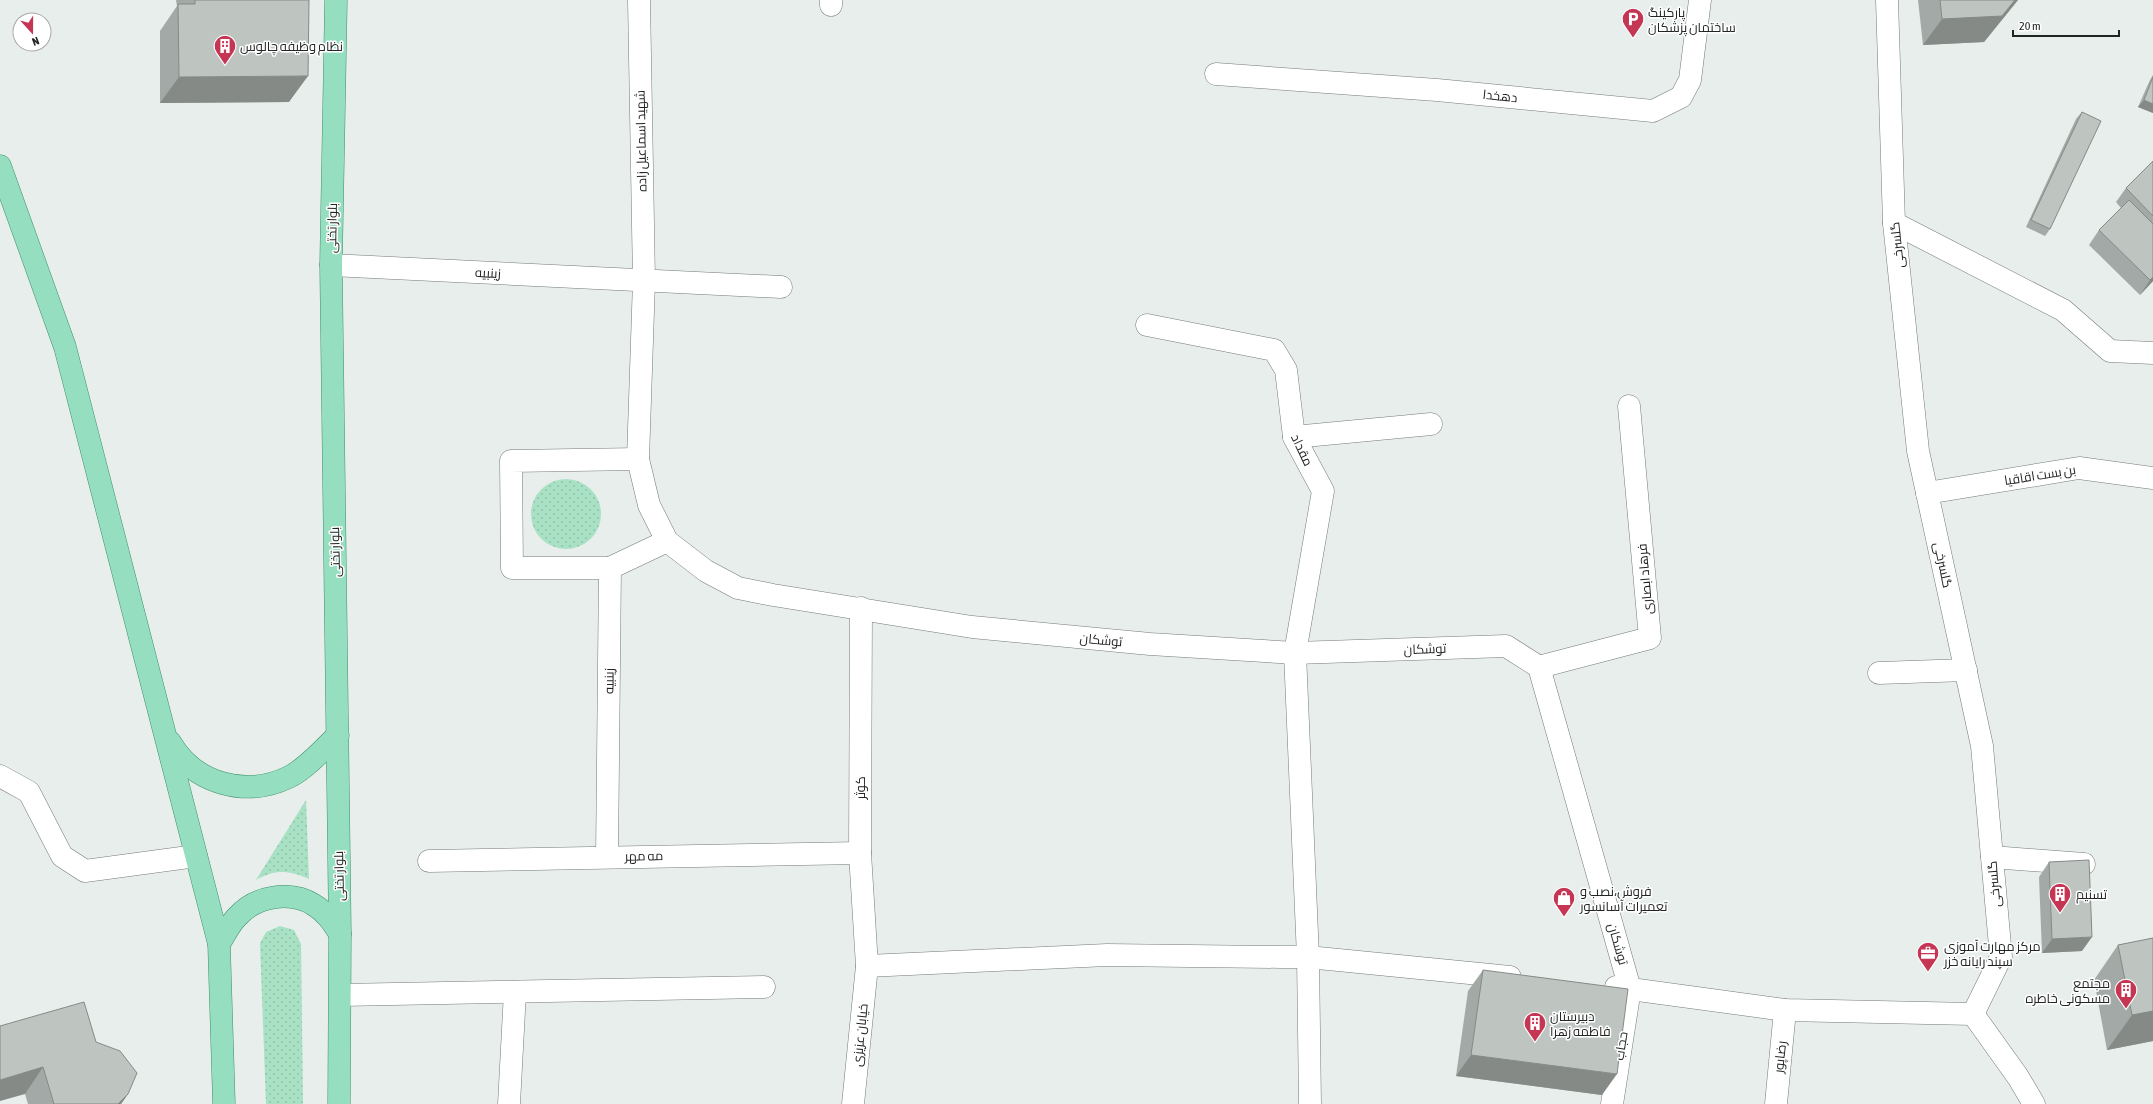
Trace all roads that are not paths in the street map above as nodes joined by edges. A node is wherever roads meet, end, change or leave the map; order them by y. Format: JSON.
{"nodes":[{"id":1,"x":336,"y":0,"type":"edge"},
{"id":2,"x":639,"y":0,"type":"edge"},
{"id":3,"x":1700,"y":0,"type":"edge"},
{"id":4,"x":1887,"y":0,"type":"edge"},
{"id":5,"x":1216,"y":74,"type":"dead end"},
{"id":6,"x":0,"y":166,"type":"edge"},
{"id":7,"x":1894,"y":223,"type":"junction"},
{"id":8,"x":331,"y":265,"type":"junction"},
{"id":9,"x":644,"y":281,"type":"junction"},
{"id":10,"x":780,"y":287,"type":"dead end"},
{"id":11,"x":1147,"y":325,"type":"dead end"},
{"id":12,"x":2153,"y":353,"type":"edge"},
{"id":13,"x":1629,"y":406,"type":"dead end"},
{"id":14,"x":1431,"y":424,"type":"dead end"},
{"id":15,"x":1294,"y":437,"type":"junction"},
{"id":16,"x":638,"y":460,"type":"junction"},
{"id":17,"x":2153,"y":478,"type":"edge"},
{"id":18,"x":1927,"y":493,"type":"junction"},
{"id":19,"x":667,"y":540,"type":"junction"},
{"id":20,"x":610,"y":568,"type":"junction"},
{"id":21,"x":861,"y":608,"type":"junction"},
{"id":22,"x":1295,"y":653,"type":"junction"},
{"id":23,"x":1539,"y":667,"type":"junction"},
{"id":24,"x":1966,"y":670,"type":"junction"},
{"id":25,"x":1879,"y":673,"type":"dead end"},
{"id":26,"x":164,"y":732,"type":"junction"},
{"id":27,"x":338,"y":735,"type":"junction"},
{"id":28,"x":0,"y":776,"type":"edge"},
{"id":29,"x":860,"y":853,"type":"junction"},
{"id":30,"x":196,"y":856,"type":"junction"},
{"id":31,"x":607,"y":857,"type":"junction"},
{"id":32,"x":1992,"y":858,"type":"junction"},
{"id":33,"x":429,"y":861,"type":"dead end"},
{"id":34,"x":2084,"y":864,"type":"edge"},
{"id":35,"x":340,"y":934,"type":"junction"},
{"id":36,"x":219,"y":944,"type":"junction"},
{"id":37,"x":1308,"y":957,"type":"junction"},
{"id":38,"x":867,"y":966,"type":"junction"},
{"id":39,"x":1529,"y":979,"type":"edge"},
{"id":40,"x":1599,"y":986,"type":"edge"},
{"id":41,"x":764,"y":987,"type":"dead end"},
{"id":42,"x":1630,"y":989,"type":"junction"},
{"id":43,"x":514,"y":992,"type":"junction"},
{"id":44,"x":340,"y":995,"type":"junction"},
{"id":45,"x":1785,"y":1010,"type":"junction"},
{"id":46,"x":1973,"y":1014,"type":"junction"},
{"id":47,"x":224,"y":1104,"type":"edge"},
{"id":48,"x":339,"y":1104,"type":"edge"},
{"id":49,"x":509,"y":1104,"type":"edge"},
{"id":50,"x":853,"y":1104,"type":"edge"},
{"id":51,"x":1310,"y":1104,"type":"edge"},
{"id":52,"x":1612,"y":1104,"type":"edge"},
{"id":53,"x":1776,"y":1104,"type":"edge"},
{"id":54,"x":2034,"y":1104,"type":"edge"}],
"edges":[{"from":1,"to":8,"type":"main road","name":"بلوار تختی"},
{"from":2,"to":9,"type":"street","name":"شهید اسماعیل زاده"},
{"from":3,"to":5,"type":"street","name":"دهخدا"},
{"from":4,"to":7,"type":"street","name":"گلسرخی"},
{"from":6,"to":26,"type":"main road"},
{"from":7,"to":12,"type":"street"},
{"from":7,"to":18,"type":"street","name":"گلسرخی"},
{"from":8,"to":9,"type":"street","name":"زینبیه"},
{"from":8,"to":27,"type":"main road","name":"بلوار تختی"},
{"from":9,"to":10,"type":"street","name":"زینبیه"},
{"from":9,"to":16,"type":"street","name":"شهید اسماعیل زاده"},
{"from":11,"to":15,"type":"street","name":"مقداد"},
{"from":13,"to":23,"type":"street","name":"فرهاد ابصاری"},
{"from":14,"to":15,"type":"street"},
{"from":15,"to":22,"type":"street","name":"مقداد"},
{"from":16,"to":19,"type":"street","name":"شهید اسماعیل زاده"},
{"from":16,"to":20,"type":"street"},
{"from":17,"to":18,"type":"street","name":"بن بست اقاقیا"},
{"from":18,"to":24,"type":"street","name":"گلسرخی"},
{"from":19,"to":20,"type":"street"},
{"from":19,"to":21,"type":"street"},
{"from":20,"to":31,"type":"street","name":"زینبیه"},
{"from":21,"to":22,"type":"street","name":"توشکان"},
{"from":21,"to":29,"type":"street","name":"کوثر"},
{"from":22,"to":23,"type":"street","name":"توشکان"},
{"from":22,"to":37,"type":"street","name":"مقداد"},
{"from":23,"to":42,"type":"street","name":"توشکان"},
{"from":24,"to":25,"type":"street"},
{"from":24,"to":32,"type":"street","name":"گلسرخی"},
{"from":26,"to":27,"type":"main road"},
{"from":26,"to":30,"type":"main road"},
{"from":27,"to":35,"type":"main road","name":"بلوار تختی"},
{"from":28,"to":30,"type":"street"},
{"from":29,"to":31,"type":"street","name":"مه مهر"},
{"from":29,"to":38,"type":"street","name":"کوثر"},
{"from":30,"to":36,"type":"main road"},
{"from":31,"to":33,"type":"street","name":"مه مهر"},
{"from":32,"to":34,"type":"street"},
{"from":32,"to":46,"type":"street","name":"گلسرخی"},
{"from":35,"to":36,"type":"main road"},
{"from":35,"to":44,"type":"main road","name":"بلوار تختی"},
{"from":36,"to":47,"type":"main road"},
{"from":37,"to":38,"type":"street"},
{"from":37,"to":39,"type":"street"},
{"from":37,"to":51,"type":"street","name":"مقداد"},
{"from":38,"to":50,"type":"street","name":"خیابان عزیزی"},
{"from":40,"to":42,"type":"street"},
{"from":41,"to":43,"type":"street"},
{"from":42,"to":45,"type":"street"},
{"from":42,"to":52,"type":"street","name":"حجاب"},
{"from":43,"to":44,"type":"street"},
{"from":43,"to":49,"type":"street"},
{"from":44,"to":48,"type":"main road","name":"بلوار تختی"},
{"from":45,"to":46,"type":"street"},
{"from":45,"to":53,"type":"street","name":"رضاپور"},
{"from":46,"to":54,"type":"street"}]}
